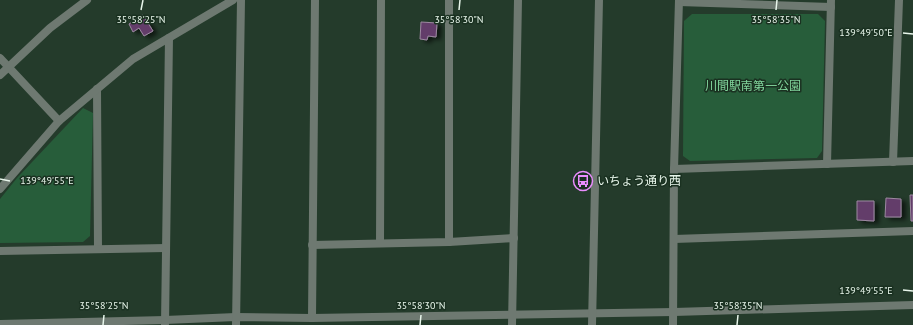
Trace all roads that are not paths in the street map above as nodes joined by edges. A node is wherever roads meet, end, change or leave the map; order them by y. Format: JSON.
{"nodes":[{"id":1,"x":87,"y":0,"type":"edge"},
{"id":2,"x":233,"y":0,"type":"edge"},
{"id":3,"x":241,"y":0,"type":"edge"},
{"id":4,"x":315,"y":0,"type":"edge"},
{"id":5,"x":382,"y":0,"type":"edge"},
{"id":6,"x":449,"y":0,"type":"edge"},
{"id":7,"x":518,"y":0,"type":"edge"},
{"id":8,"x":599,"y":0,"type":"edge"},
{"id":9,"x":898,"y":0,"type":"edge"},
{"id":10,"x":679,"y":1,"type":"edge"},
{"id":11,"x":831,"y":3,"type":"edge"},
{"id":12,"x":169,"y":38,"type":"junction"},
{"id":13,"x":0,"y":58,"type":"edge"},
{"id":14,"x":8,"y":67,"type":"junction"},
{"id":15,"x":0,"y":75,"type":"edge"},
{"id":16,"x":97,"y":89,"type":"junction"},
{"id":17,"x":60,"y":121,"type":"junction"},
{"id":18,"x":913,"y":161,"type":"edge"},
{"id":19,"x":893,"y":162,"type":"junction"},
{"id":20,"x":827,"y":164,"type":"junction"},
{"id":21,"x":674,"y":170,"type":"junction"},
{"id":22,"x":0,"y":189,"type":"edge"},
{"id":23,"x":913,"y":231,"type":"edge"},
{"id":24,"x":514,"y":238,"type":"junction"},
{"id":25,"x":674,"y":239,"type":"junction"},
{"id":26,"x":449,"y":242,"type":"junction"},
{"id":27,"x":380,"y":243,"type":"junction"},
{"id":28,"x":312,"y":245,"type":"junction"},
{"id":29,"x":166,"y":248,"type":"junction"},
{"id":30,"x":98,"y":249,"type":"junction"},
{"id":31,"x":0,"y":250,"type":"edge"},
{"id":32,"x":913,"y":305,"type":"edge"},
{"id":33,"x":592,"y":312,"type":"junction"},
{"id":34,"x":674,"y":312,"type":"junction"},
{"id":35,"x":512,"y":314,"type":"junction"},
{"id":36,"x":312,"y":318,"type":"junction"},
{"id":37,"x":236,"y":321,"type":"edge"},
{"id":38,"x":165,"y":323,"type":"edge"},
{"id":39,"x":0,"y":324,"type":"edge"},
{"id":40,"x":512,"y":325,"type":"edge"},
{"id":41,"x":592,"y":325,"type":"edge"},
{"id":42,"x":673,"y":325,"type":"edge"}],
"edges":[{"from":1,"to":14,"type":"street"},
{"from":2,"to":12,"type":"street"},
{"from":3,"to":37,"type":"street"},
{"from":4,"to":28,"type":"street"},
{"from":5,"to":27,"type":"street"},
{"from":6,"to":26,"type":"street"},
{"from":7,"to":24,"type":"street"},
{"from":8,"to":33,"type":"street"},
{"from":9,"to":19,"type":"street"},
{"from":10,"to":11,"type":"street"},
{"from":10,"to":21,"type":"street"},
{"from":11,"to":20,"type":"street"},
{"from":12,"to":16,"type":"street"},
{"from":12,"to":29,"type":"street"},
{"from":13,"to":14,"type":"street"},
{"from":14,"to":15,"type":"street"},
{"from":14,"to":17,"type":"street"},
{"from":16,"to":17,"type":"street"},
{"from":16,"to":30,"type":"street"},
{"from":17,"to":22,"type":"street"},
{"from":18,"to":19,"type":"street"},
{"from":19,"to":20,"type":"street"},
{"from":20,"to":21,"type":"street"},
{"from":21,"to":25,"type":"street"},
{"from":23,"to":25,"type":"street"},
{"from":24,"to":26,"type":"street"},
{"from":24,"to":35,"type":"street"},
{"from":25,"to":34,"type":"street"},
{"from":26,"to":27,"type":"street"},
{"from":27,"to":28,"type":"street"},
{"from":28,"to":36,"type":"street"},
{"from":29,"to":30,"type":"street"},
{"from":29,"to":38,"type":"street"},
{"from":30,"to":31,"type":"street"},
{"from":32,"to":34,"type":"street"},
{"from":33,"to":34,"type":"street"},
{"from":33,"to":35,"type":"street"},
{"from":33,"to":41,"type":"street"},
{"from":34,"to":42,"type":"street"},
{"from":35,"to":36,"type":"street"},
{"from":35,"to":40,"type":"street"},
{"from":36,"to":37,"type":"street"},
{"from":37,"to":38,"type":"street"},
{"from":38,"to":39,"type":"street"}]}
